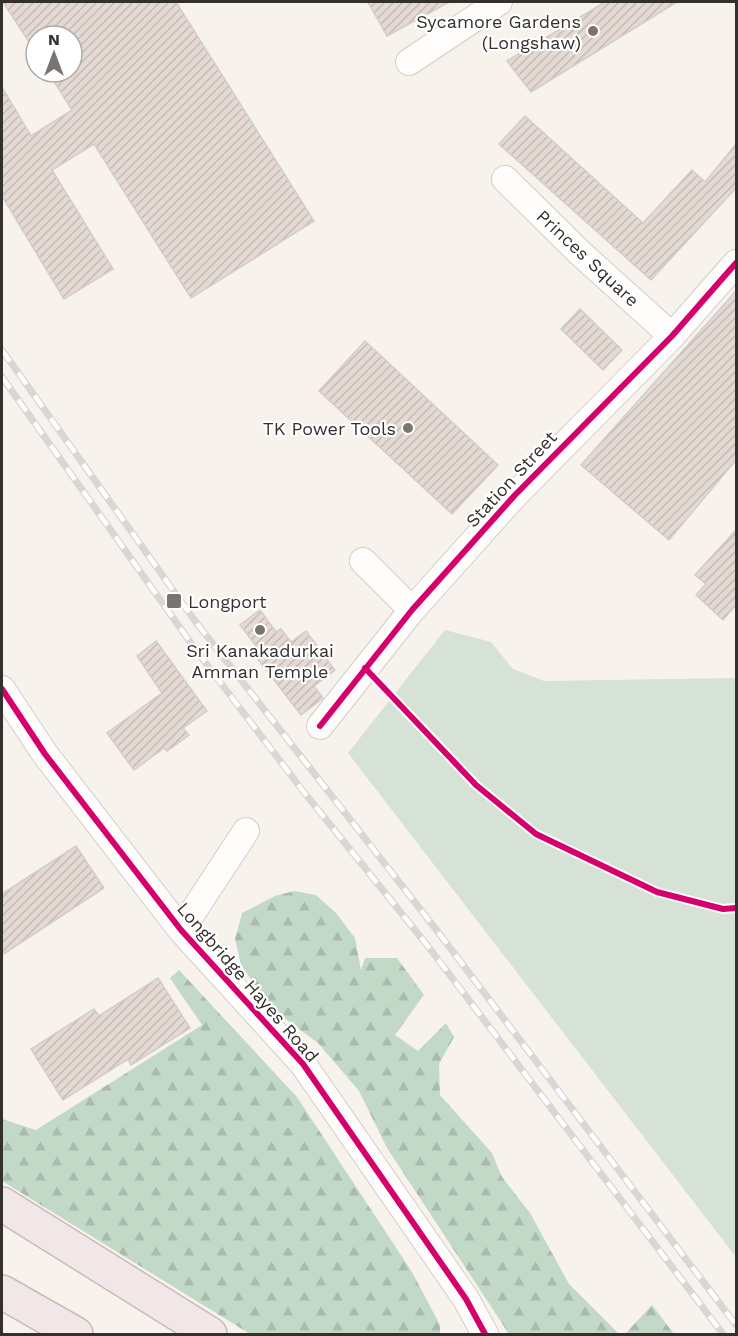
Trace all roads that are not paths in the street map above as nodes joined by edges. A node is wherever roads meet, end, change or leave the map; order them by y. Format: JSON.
{"nodes":[{"id":1,"x":500,"y":2,"type":"edge"},
{"id":2,"x":409,"y":62,"type":"dead end"},
{"id":3,"x":505,"y":179,"type":"dead end"},
{"id":4,"x":736,"y":263,"type":"edge"},
{"id":5,"x":672,"y":336,"type":"junction"},
{"id":6,"x":363,"y":561,"type":"dead end"},
{"id":7,"x":412,"y":610,"type":"junction"},
{"id":8,"x":2,"y":689,"type":"edge"},
{"id":9,"x":320,"y":726,"type":"dead end"},
{"id":10,"x":246,"y":831,"type":"dead end"},
{"id":11,"x":181,"y":930,"type":"junction"},
{"id":12,"x":2,"y":1204,"type":"edge"},
{"id":13,"x":2,"y":1292,"type":"edge"},
{"id":14,"x":466,"y":1299,"type":"junction"},
{"id":15,"x":76,"y":1335,"type":"edge"},
{"id":16,"x":210,"y":1335,"type":"edge"},
{"id":17,"x":471,"y":1335,"type":"edge"},
{"id":18,"x":485,"y":1335,"type":"edge"}],
"edges":[{"from":1,"to":2,"type":"street"},
{"from":3,"to":5,"type":"street","name":"Princes Square"},
{"from":4,"to":5,"type":"street","name":"Station Street"},
{"from":5,"to":7,"type":"street","name":"Station Street"},
{"from":6,"to":7,"type":"street"},
{"from":7,"to":9,"type":"street","name":"Station Street"},
{"from":8,"to":11,"type":"street","name":"Longbridge Hayes Road"},
{"from":10,"to":11,"type":"street"},
{"from":11,"to":14,"type":"street","name":"Longbridge Hayes Road"},
{"from":12,"to":16,"type":"highway"},
{"from":13,"to":15,"type":"highway"},
{"from":14,"to":17,"type":"street","name":"Longbridge Hayes Road"},
{"from":14,"to":18,"type":"street","name":"Longbridge Hayes Road"}]}
